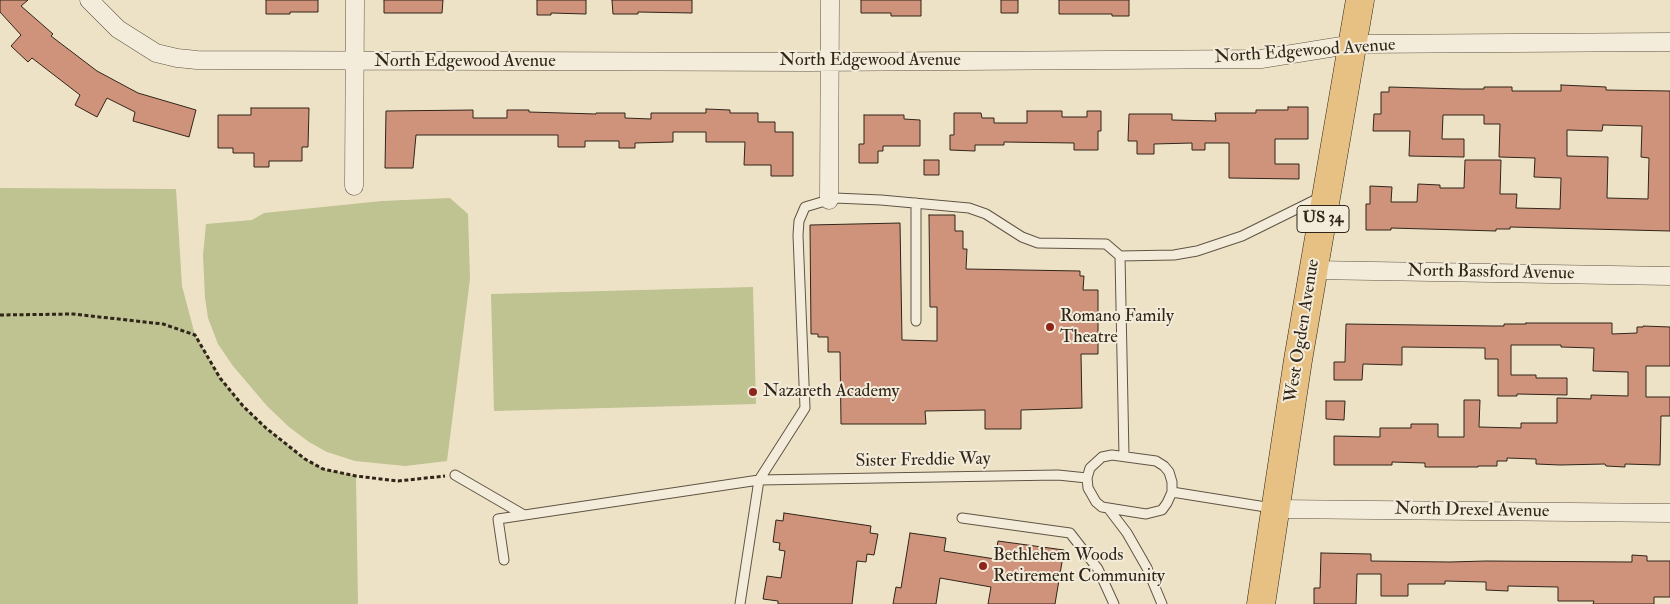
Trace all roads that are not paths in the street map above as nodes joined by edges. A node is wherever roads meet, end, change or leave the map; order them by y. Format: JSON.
{"nodes":[{"id":1,"x":89,"y":0,"type":"edge"},
{"id":2,"x":355,"y":0,"type":"edge"},
{"id":3,"x":830,"y":0,"type":"edge"},
{"id":4,"x":1360,"y":0,"type":"edge"},
{"id":5,"x":1670,"y":42,"type":"edge"},
{"id":6,"x":1354,"y":44,"type":"junction"},
{"id":7,"x":355,"y":61,"type":"junction"},
{"id":8,"x":830,"y":62,"type":"junction"},
{"id":9,"x":354,"y":186,"type":"dead end"},
{"id":10,"x":1328,"y":193,"type":"junction"},
{"id":11,"x":829,"y":200,"type":"junction"},
{"id":12,"x":916,"y":203,"type":"junction"},
{"id":13,"x":1120,"y":256,"type":"junction"},
{"id":14,"x":1313,"y":270,"type":"junction"},
{"id":15,"x":1670,"y":276,"type":"edge"},
{"id":16,"x":916,"y":320,"type":"dead end"},
{"id":17,"x":1124,"y":456,"type":"junction"},
{"id":18,"x":455,"y":475,"type":"road end"},
{"id":19,"x":1087,"y":478,"type":"junction"},
{"id":20,"x":759,"y":480,"type":"junction"},
{"id":21,"x":1172,"y":492,"type":"junction"},
{"id":22,"x":1108,"y":508,"type":"junction"},
{"id":23,"x":1275,"y":509,"type":"junction"},
{"id":24,"x":1670,"y":513,"type":"edge"},
{"id":25,"x":524,"y":515,"type":"junction"},
{"id":26,"x":962,"y":518,"type":"dead end"},
{"id":27,"x":504,"y":560,"type":"dead end"},
{"id":28,"x":740,"y":604,"type":"edge"},
{"id":29,"x":1114,"y":604,"type":"edge"},
{"id":30,"x":1162,"y":604,"type":"edge"},
{"id":31,"x":1261,"y":604,"type":"edge"}],
"edges":[{"from":1,"to":7,"type":"street","name":"North Edgewood Avenue"},
{"from":2,"to":7,"type":"street"},
{"from":3,"to":8,"type":"street"},
{"from":4,"to":6,"type":"main road","name":"West Ogden Avenue","number":"US 34"},
{"from":5,"to":6,"type":"street","name":"North Edgewood Avenue"},
{"from":6,"to":8,"type":"street","name":"North Edgewood Avenue"},
{"from":6,"to":10,"type":"main road","name":"West Ogden Avenue","number":"US 34"},
{"from":7,"to":8,"type":"street","name":"North Edgewood Avenue"},
{"from":7,"to":9,"type":"street"},
{"from":8,"to":11,"type":"street"},
{"from":10,"to":13,"type":"lane"},
{"from":10,"to":14,"type":"main road","name":"West Ogden Avenue","number":"US 34"},
{"from":11,"to":12,"type":"lane"},
{"from":11,"to":20,"type":"lane"},
{"from":12,"to":13,"type":"lane"},
{"from":12,"to":16,"type":"lane"},
{"from":13,"to":17,"type":"lane"},
{"from":14,"to":15,"type":"street","name":"North Bassford Avenue"},
{"from":14,"to":23,"type":"main road","name":"West Ogden Avenue","number":"US 34"},
{"from":17,"to":19,"type":"lane"},
{"from":17,"to":21,"type":"lane"},
{"from":18,"to":25,"type":"lane"},
{"from":19,"to":20,"type":"lane","name":"Sister Freddie Way"},
{"from":19,"to":22,"type":"lane"},
{"from":20,"to":25,"type":"lane","name":"Sister Freddie Way"},
{"from":20,"to":28,"type":"lane"},
{"from":21,"to":22,"type":"lane"},
{"from":21,"to":23,"type":"lane"},
{"from":22,"to":30,"type":"lane"},
{"from":23,"to":24,"type":"street","name":"North Drexel Avenue"},
{"from":23,"to":31,"type":"main road","name":"West Ogden Avenue","number":"US 34"},
{"from":25,"to":27,"type":"lane","name":"Sister Freddie Way"},
{"from":26,"to":29,"type":"lane"}]}
